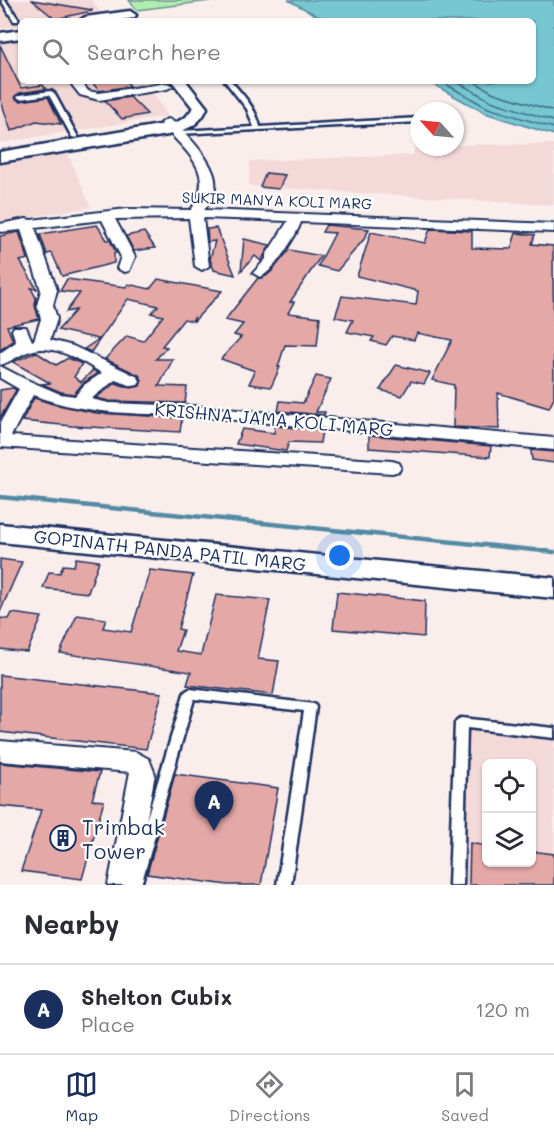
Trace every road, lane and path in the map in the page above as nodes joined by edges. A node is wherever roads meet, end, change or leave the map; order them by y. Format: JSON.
{"nodes":[{"id":1,"x":3,"y":0,"type":"edge"},
{"id":2,"x":123,"y":15,"type":"edge"},
{"id":3,"x":104,"y":18,"type":"edge"},
{"id":4,"x":18,"y":22,"type":"edge"},
{"id":5,"x":18,"y":24,"type":"edge"},
{"id":6,"x":0,"y":32,"type":"edge"},
{"id":7,"x":18,"y":34,"type":"edge"},
{"id":8,"x":0,"y":37,"type":"edge"},
{"id":9,"x":77,"y":84,"type":"edge"},
{"id":10,"x":165,"y":84,"type":"edge"},
{"id":11,"x":171,"y":84,"type":"edge"},
{"id":12,"x":231,"y":84,"type":"edge"},
{"id":13,"x":20,"y":97,"type":"dead end"},
{"id":14,"x":410,"y":121,"type":"edge"},
{"id":15,"x":174,"y":128,"type":"junction"},
{"id":16,"x":258,"y":129,"type":"junction"},
{"id":17,"x":75,"y":137,"type":"junction"},
{"id":18,"x":0,"y":149,"type":"edge"},
{"id":19,"x":0,"y":157,"type":"edge"},
{"id":20,"x":195,"y":214,"type":"junction"},
{"id":21,"x":106,"y":215,"type":"junction"},
{"id":22,"x":296,"y":217,"type":"junction"},
{"id":23,"x":26,"y":223,"type":"junction"},
{"id":24,"x":0,"y":228,"type":"edge"},
{"id":25,"x":554,"y":228,"type":"edge"},
{"id":26,"x":202,"y":266,"type":"dead end"},
{"id":27,"x":124,"y":268,"type":"dead end"},
{"id":28,"x":260,"y":273,"type":"dead end"},
{"id":29,"x":20,"y":330,"type":"dead end"},
{"id":30,"x":41,"y":344,"type":"junction"},
{"id":31,"x":0,"y":355,"type":"edge"},
{"id":32,"x":0,"y":369,"type":"edge"},
{"id":33,"x":113,"y":374,"type":"junction"},
{"id":34,"x":132,"y":381,"type":"dead end"},
{"id":35,"x":22,"y":391,"type":"junction"},
{"id":36,"x":78,"y":403,"type":"junction"},
{"id":37,"x":0,"y":440,"type":"edge"},
{"id":38,"x":554,"y":444,"type":"edge"},
{"id":39,"x":392,"y":467,"type":"dead end"},
{"id":40,"x":0,"y":533,"type":"edge"},
{"id":41,"x":554,"y":588,"type":"edge"},
{"id":42,"x":554,"y":733,"type":"edge"},
{"id":43,"x":0,"y":751,"type":"edge"},
{"id":44,"x":121,"y":885,"type":"edge"},
{"id":45,"x":134,"y":885,"type":"edge"},
{"id":46,"x":284,"y":885,"type":"edge"},
{"id":47,"x":456,"y":885,"type":"edge"}],
"edges":[{"from":1,"to":4,"type":"lane"},
{"from":2,"to":3,"type":"street"},
{"from":5,"to":6,"type":"street"},
{"from":7,"to":8,"type":"street"},
{"from":9,"to":10,"type":"street"},
{"from":11,"to":15,"type":"street"},
{"from":12,"to":16,"type":"lane"},
{"from":13,"to":17,"type":"lane"},
{"from":14,"to":16,"type":"lane"},
{"from":15,"to":16,"type":"lane"},
{"from":15,"to":17,"type":"street"},
{"from":15,"to":19,"type":"street"},
{"from":15,"to":20,"type":"street"},
{"from":17,"to":18,"type":"street"},
{"from":20,"to":21,"type":"street","name":"SUKIR MANYA KOLI MARG"},
{"from":20,"to":22,"type":"street","name":"SUKIR MANYA KOLI MARG"},
{"from":20,"to":26,"type":"street"},
{"from":21,"to":23,"type":"street","name":"SUKIR MANYA KOLI MARG"},
{"from":21,"to":27,"type":"street"},
{"from":22,"to":25,"type":"street","name":"SUKIR MANYA KOLI MARG"},
{"from":22,"to":28,"type":"street"},
{"from":23,"to":24,"type":"street","name":"SUKIR MANYA KOLI MARG"},
{"from":23,"to":30,"type":"street"},
{"from":29,"to":31,"type":"street"},
{"from":30,"to":32,"type":"street"},
{"from":30,"to":33,"type":"street"},
{"from":32,"to":35,"type":"street","name":"KRISHNA JAMA KOLI MARG"},
{"from":33,"to":34,"type":"street"},
{"from":33,"to":36,"type":"street"},
{"from":35,"to":36,"type":"street","name":"KRISHNA JAMA KOLI MARG"},
{"from":35,"to":37,"type":"street"},
{"from":36,"to":38,"type":"street","name":"KRISHNA JAMA KOLI MARG"},
{"from":37,"to":39,"type":"street"},
{"from":40,"to":41,"type":"street","name":"GOPINATH PANDA PATIL MARG"},
{"from":42,"to":47,"type":"lane"},
{"from":43,"to":44,"type":"street"},
{"from":45,"to":46,"type":"lane"}]}
